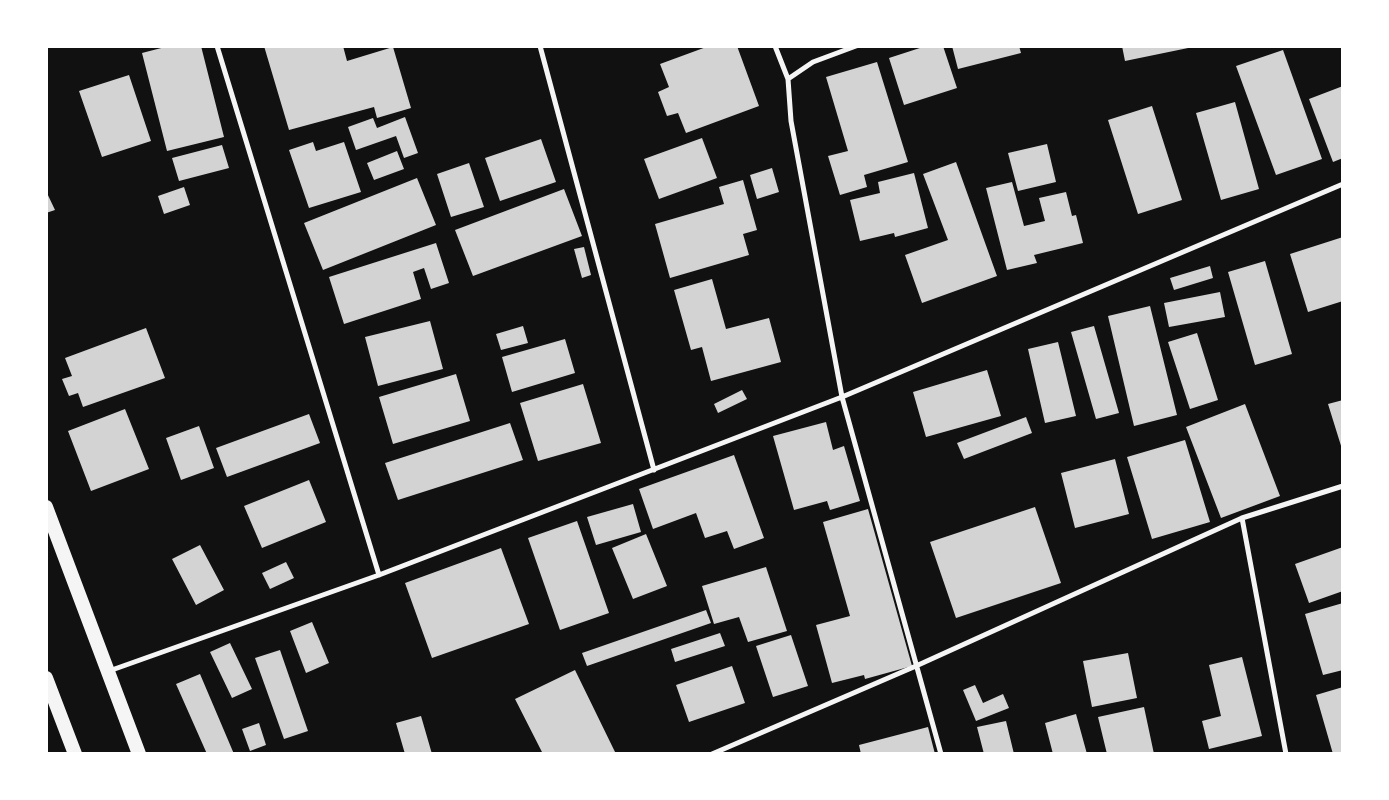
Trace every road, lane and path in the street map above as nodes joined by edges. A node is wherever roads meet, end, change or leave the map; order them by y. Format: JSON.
{"nodes":[{"id":1,"x":217,"y":46,"type":"edge"},
{"id":2,"x":540,"y":46,"type":"edge"},
{"id":3,"x":776,"y":46,"type":"edge"},
{"id":4,"x":856,"y":46,"type":"edge"},
{"id":5,"x":788,"y":79,"type":"junction"},
{"id":6,"x":1343,"y":184,"type":"edge"},
{"id":7,"x":842,"y":397,"type":"junction"},
{"id":8,"x":654,"y":470,"type":"junction"},
{"id":9,"x":1343,"y":486,"type":"edge"},
{"id":10,"x":46,"y":506,"type":"edge"},
{"id":11,"x":1242,"y":518,"type":"junction"},
{"id":12,"x":379,"y":575,"type":"junction"},
{"id":13,"x":916,"y":666,"type":"junction"},
{"id":14,"x":108,"y":671,"type":"junction"},
{"id":15,"x":46,"y":678,"type":"edge"},
{"id":16,"x":49,"y":694,"type":"edge"},
{"id":17,"x":75,"y":754,"type":"edge"},
{"id":18,"x":139,"y":754,"type":"edge"},
{"id":19,"x":712,"y":754,"type":"edge"},
{"id":20,"x":941,"y":754,"type":"edge"},
{"id":21,"x":1286,"y":754,"type":"edge"}],
"edges":[{"from":1,"to":12,"type":"street"},
{"from":2,"to":8,"type":"street"},
{"from":3,"to":5,"type":"street"},
{"from":4,"to":5,"type":"street"},
{"from":5,"to":7,"type":"street"},
{"from":6,"to":7,"type":"street"},
{"from":7,"to":8,"type":"street"},
{"from":7,"to":13,"type":"street"},
{"from":8,"to":12,"type":"street"},
{"from":9,"to":11,"type":"street"},
{"from":10,"to":14,"type":"highway"},
{"from":11,"to":13,"type":"street"},
{"from":11,"to":21,"type":"street"},
{"from":12,"to":14,"type":"street"},
{"from":13,"to":19,"type":"street"},
{"from":13,"to":20,"type":"street"},
{"from":14,"to":18,"type":"highway"},
{"from":15,"to":16,"type":"highway"},
{"from":16,"to":17,"type":"highway"}]}
